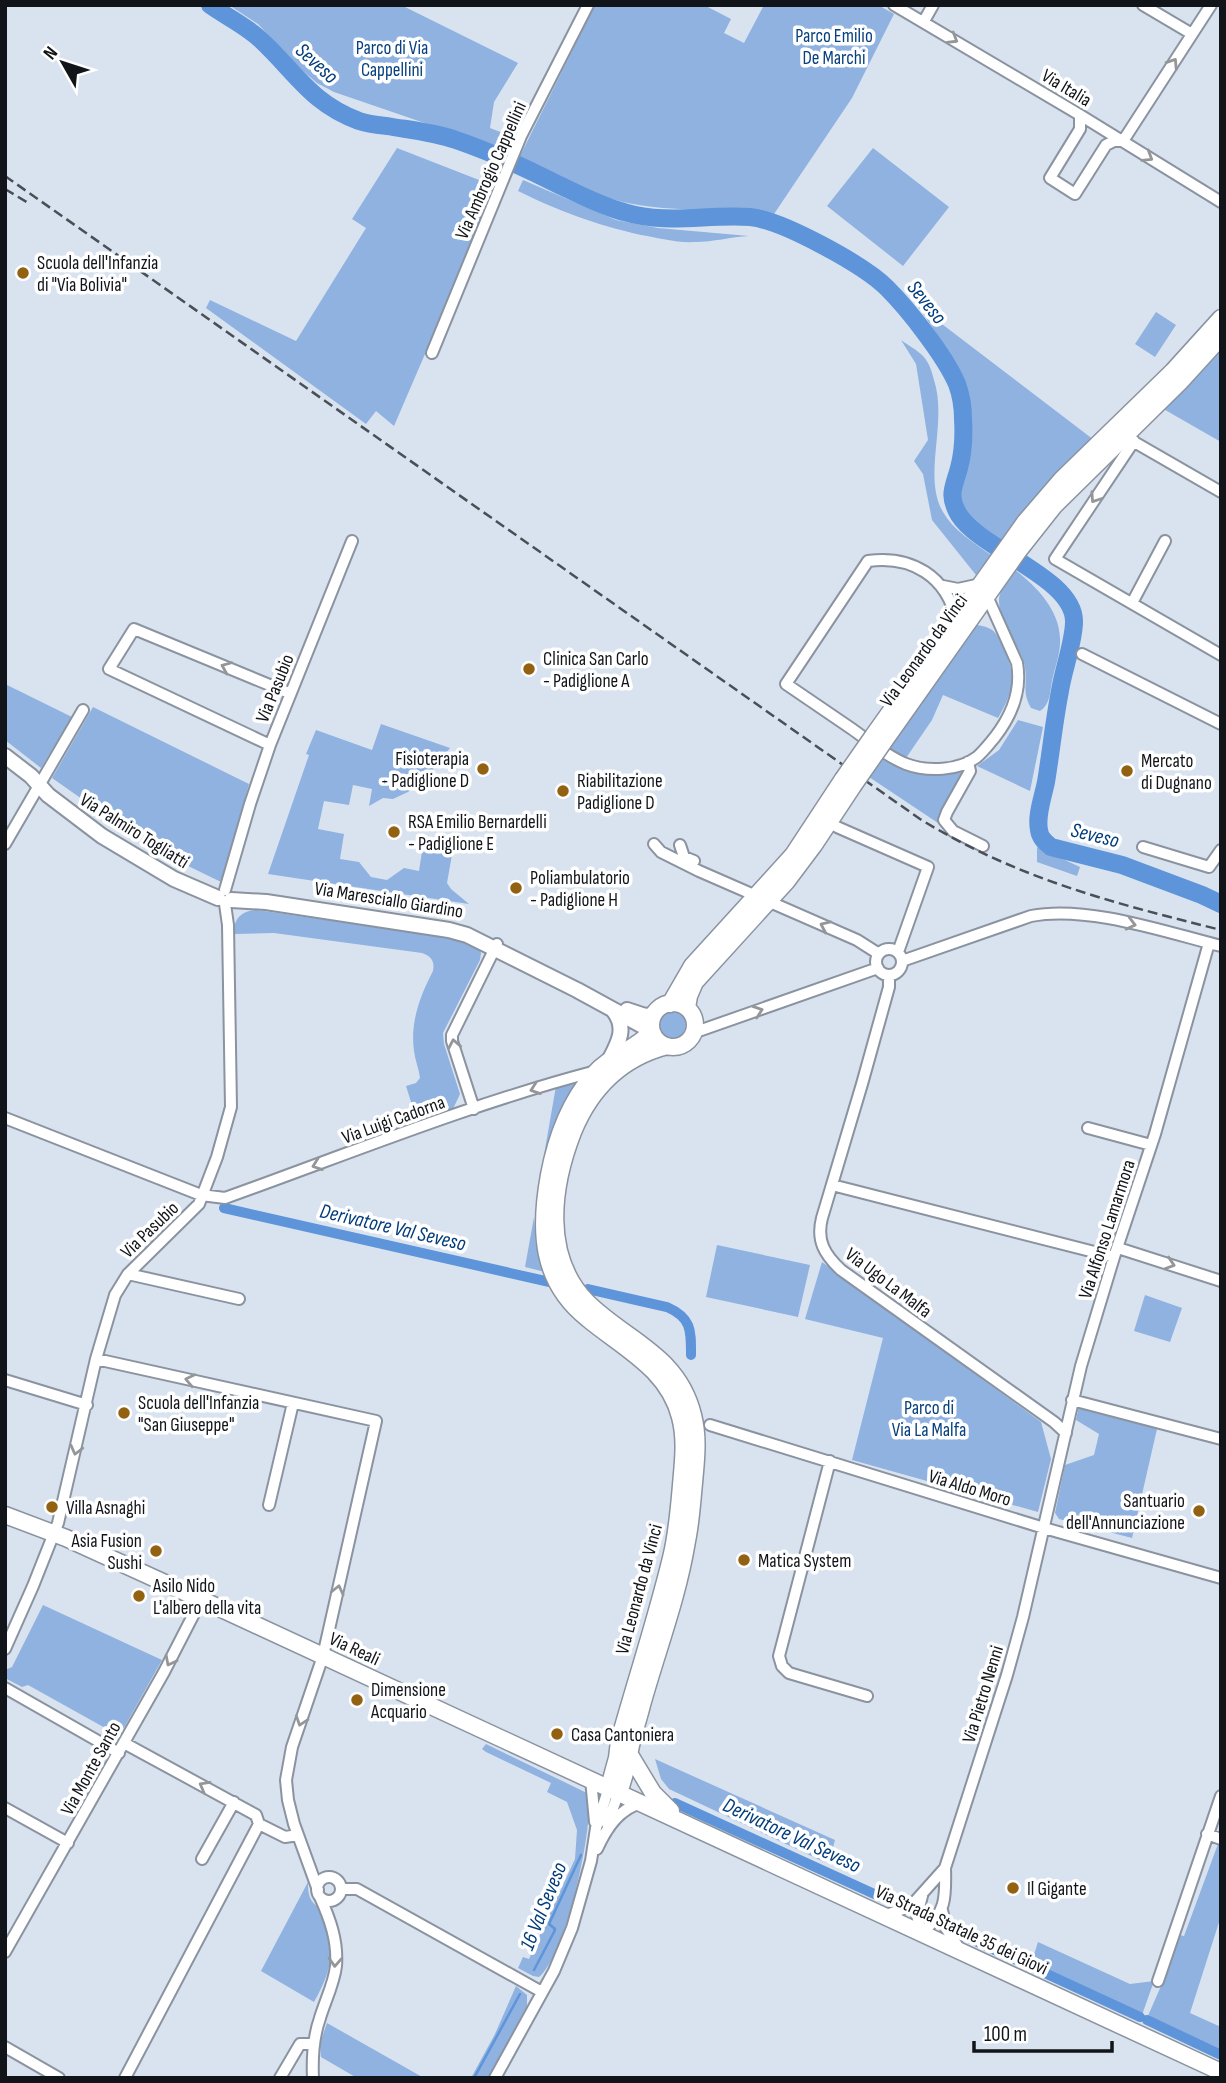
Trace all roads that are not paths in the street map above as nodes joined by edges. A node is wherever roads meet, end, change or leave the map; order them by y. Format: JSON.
{"nodes":[{"id":1,"x":588,"y":5,"type":"edge"},
{"id":2,"x":894,"y":5,"type":"edge"},
{"id":3,"x":933,"y":5,"type":"edge"},
{"id":4,"x":1143,"y":5,"type":"edge"},
{"id":5,"x":1212,"y":5,"type":"edge"},
{"id":6,"x":924,"y":22,"type":"junction"},
{"id":7,"x":1192,"y":34,"type":"junction"},
{"id":8,"x":1080,"y":115,"type":"junction"},
{"id":9,"x":1123,"y":141,"type":"junction"},
{"id":10,"x":1221,"y":202,"type":"edge"},
{"id":11,"x":1221,"y":318,"type":"edge"},
{"id":12,"x":1221,"y":337,"type":"edge"},
{"id":13,"x":432,"y":353,"type":"dead end"},
{"id":14,"x":1125,"y":435,"type":"junction"},
{"id":15,"x":1221,"y":492,"type":"edge"},
{"id":16,"x":352,"y":541,"type":"dead end"},
{"id":17,"x":1165,"y":541,"type":"dead end"},
{"id":18,"x":943,"y":586,"type":"junction"},
{"id":19,"x":982,"y":597,"type":"junction"},
{"id":20,"x":1132,"y":603,"type":"junction"},
{"id":21,"x":956,"y":620,"type":"junction"},
{"id":22,"x":1220,"y":651,"type":"edge"},
{"id":23,"x":1082,"y":654,"type":"dead end"},
{"id":24,"x":289,"y":693,"type":"junction"},
{"id":25,"x":83,"y":710,"type":"dead end"},
{"id":26,"x":1221,"y":724,"type":"edge"},
{"id":27,"x":873,"y":739,"type":"junction"},
{"id":28,"x":270,"y":745,"type":"junction"},
{"id":29,"x":5,"y":756,"type":"edge"},
{"id":30,"x":5,"y":762,"type":"edge"},
{"id":31,"x":968,"y":762,"type":"junction"},
{"id":32,"x":39,"y":785,"type":"junction"},
{"id":33,"x":837,"y":827,"type":"dead end"},
{"id":34,"x":5,"y":844,"type":"edge"},
{"id":35,"x":654,"y":844,"type":"dead end"},
{"id":36,"x":680,"y":845,"type":"dead end"},
{"id":37,"x":983,"y":846,"type":"dead end"},
{"id":38,"x":1143,"y":847,"type":"dead end"},
{"id":39,"x":1221,"y":850,"type":"edge"},
{"id":40,"x":756,"y":896,"type":"junction"},
{"id":41,"x":228,"y":897,"type":"junction"},
{"id":42,"x":1209,"y":943,"type":"junction"},
{"id":43,"x":496,"y":946,"type":"junction"},
{"id":44,"x":1221,"y":946,"type":"edge"},
{"id":45,"x":879,"y":954,"type":"junction"},
{"id":46,"x":900,"y":957,"type":"junction"},
{"id":47,"x":878,"y":968,"type":"junction"},
{"id":48,"x":889,"y":975,"type":"junction"},
{"id":49,"x":670,"y":1004,"type":"junction"},
{"id":50,"x":687,"y":1008,"type":"junction"},
{"id":51,"x":613,"y":1010,"type":"junction"},
{"id":52,"x":653,"y":1023,"type":"junction"},
{"id":53,"x":694,"y":1033,"type":"junction"},
{"id":54,"x":667,"y":1046,"type":"junction"},
{"id":55,"x":610,"y":1059,"type":"junction"},
{"id":56,"x":597,"y":1071,"type":"junction"},
{"id":57,"x":474,"y":1109,"type":"junction"},
{"id":58,"x":5,"y":1118,"type":"edge"},
{"id":59,"x":1087,"y":1128,"type":"dead end"},
{"id":60,"x":1151,"y":1145,"type":"junction"},
{"id":61,"x":832,"y":1185,"type":"junction"},
{"id":62,"x":201,"y":1195,"type":"junction"},
{"id":63,"x":1116,"y":1252,"type":"junction"},
{"id":64,"x":128,"y":1274,"type":"junction"},
{"id":65,"x":1221,"y":1281,"type":"edge"},
{"id":66,"x":239,"y":1300,"type":"dead end"},
{"id":67,"x":96,"y":1359,"type":"junction"},
{"id":68,"x":5,"y":1380,"type":"edge"},
{"id":69,"x":1072,"y":1400,"type":"junction"},
{"id":70,"x":293,"y":1403,"type":"junction"},
{"id":71,"x":87,"y":1405,"type":"junction"},
{"id":72,"x":710,"y":1425,"type":"dead end"},
{"id":73,"x":1066,"y":1433,"type":"junction"},
{"id":74,"x":1221,"y":1439,"type":"edge"},
{"id":75,"x":830,"y":1461,"type":"junction"},
{"id":76,"x":269,"y":1505,"type":"dead end"},
{"id":77,"x":5,"y":1515,"type":"edge"},
{"id":78,"x":1044,"y":1528,"type":"junction"},
{"id":79,"x":54,"y":1534,"type":"junction"},
{"id":80,"x":1221,"y":1578,"type":"edge"},
{"id":81,"x":201,"y":1600,"type":"junction"},
{"id":82,"x":5,"y":1649,"type":"edge"},
{"id":83,"x":323,"y":1656,"type":"junction"},
{"id":84,"x":5,"y":1688,"type":"edge"},
{"id":85,"x":867,"y":1696,"type":"dead end"},
{"id":86,"x":122,"y":1748,"type":"junction"},
{"id":87,"x":630,"y":1755,"type":"junction"},
{"id":88,"x":591,"y":1779,"type":"junction"},
{"id":89,"x":614,"y":1790,"type":"junction"},
{"id":90,"x":1221,"y":1796,"type":"edge"},
{"id":91,"x":234,"y":1802,"type":"junction"},
{"id":92,"x":642,"y":1803,"type":"junction"},
{"id":93,"x":5,"y":1808,"type":"edge"},
{"id":94,"x":259,"y":1824,"type":"junction"},
{"id":95,"x":686,"y":1824,"type":"junction"},
{"id":96,"x":596,"y":1828,"type":"junction"},
{"id":97,"x":1207,"y":1834,"type":"junction"},
{"id":98,"x":298,"y":1835,"type":"junction"},
{"id":99,"x":1221,"y":1839,"type":"edge"},
{"id":100,"x":601,"y":1840,"type":"junction"},
{"id":101,"x":68,"y":1843,"type":"junction"},
{"id":102,"x":202,"y":1859,"type":"dead end"},
{"id":103,"x":591,"y":1861,"type":"junction"},
{"id":104,"x":310,"y":1866,"type":"junction"},
{"id":105,"x":945,"y":1868,"type":"junction"},
{"id":106,"x":329,"y":1877,"type":"junction"},
{"id":107,"x":341,"y":1889,"type":"junction"},
{"id":108,"x":319,"y":1893,"type":"junction"},
{"id":109,"x":922,"y":1896,"type":"junction"},
{"id":110,"x":942,"y":1910,"type":"junction"},
{"id":111,"x":884,"y":1916,"type":"junction"},
{"id":112,"x":921,"y":1933,"type":"junction"},
{"id":113,"x":7,"y":1946,"type":"edge"},
{"id":114,"x":962,"y":1952,"type":"junction"},
{"id":115,"x":1158,"y":1981,"type":"dead end"},
{"id":116,"x":542,"y":1992,"type":"junction"},
{"id":117,"x":313,"y":2044,"type":"junction"},
{"id":118,"x":5,"y":2047,"type":"edge"},
{"id":119,"x":1221,"y":2072,"type":"edge"},
{"id":120,"x":60,"y":2078,"type":"edge"},
{"id":121,"x":125,"y":2078,"type":"edge"},
{"id":122,"x":280,"y":2078,"type":"edge"},
{"id":123,"x":313,"y":2078,"type":"edge"},
{"id":124,"x":495,"y":2078,"type":"edge"}],
"edges":[{"from":1,"to":13,"type":"street","name":"Via Ambrogio Cappellini"},
{"from":2,"to":6,"type":"street","name":"Via Italia"},
{"from":3,"to":6,"type":"street"},
{"from":4,"to":7,"type":"street"},
{"from":5,"to":7,"type":"street"},
{"from":6,"to":8,"type":"street","name":"Via Italia","one_way":true},
{"from":9,"to":7,"type":"street","one_way":true},
{"from":8,"to":9,"type":"street","name":"Via Italia"},
{"from":8,"to":9,"type":"street"},
{"from":9,"to":10,"type":"street","name":"Via Italia","one_way":true},
{"from":11,"to":14,"type":"main road","name":"Via Leonardo da Vinci"},
{"from":12,"to":14,"type":"main road","name":"Via Leonardo da Vinci"},
{"from":14,"to":15,"type":"street"},
{"from":14,"to":19,"type":"main road","name":"Via Leonardo da Vinci"},
{"from":14,"to":20,"type":"street","name":"Via Leonardo da Vinci","one_way":true},
{"from":16,"to":24,"type":"street","name":"Via Pasubio"},
{"from":17,"to":20,"type":"street"},
{"from":18,"to":19,"type":"street","name":"Via Leonardo da Vinci"},
{"from":18,"to":21,"type":"street","name":"Via Leonardo da Vinci"},
{"from":18,"to":27,"type":"street","name":"Via Leonardo da Vinci"},
{"from":19,"to":21,"type":"main road","name":"Via Leonardo da Vinci"},
{"from":19,"to":27,"type":"main road","name":"Via Leonardo da Vinci"},
{"from":19,"to":31,"type":"street"},
{"from":20,"to":22,"type":"street"},
{"from":21,"to":27,"type":"main road","name":"Via Leonardo da Vinci"},
{"from":23,"to":26,"type":"street"},
{"from":24,"to":28,"type":"street","name":"Via Pasubio"},
{"from":24,"to":28,"type":"street","one_way":true},
{"from":25,"to":32,"type":"street"},
{"from":27,"to":31,"type":"street"},
{"from":27,"to":40,"type":"main road","name":"Via Leonardo da Vinci","bridge":true},
{"from":28,"to":41,"type":"street","name":"Via Pasubio"},
{"from":29,"to":32,"type":"street","name":"Via Palmiro Togliatti"},
{"from":30,"to":32,"type":"street","name":"Via Palmiro Togliatti"},
{"from":31,"to":37,"type":"street"},
{"from":32,"to":34,"type":"street"},
{"from":32,"to":41,"type":"street","name":"Via Palmiro Togliatti"},
{"from":33,"to":46,"type":"street"},
{"from":35,"to":40,"type":"street"},
{"from":36,"to":40,"type":"street"},
{"from":38,"to":39,"type":"street"},
{"from":45,"to":40,"type":"street","one_way":true},
{"from":40,"to":49,"type":"main road","name":"Via Leonardo da Vinci"},
{"from":40,"to":50,"type":"main road","name":"Via Leonardo da Vinci"},
{"from":41,"to":43,"type":"street","name":"Via Maresciallo Giardino"},
{"from":41,"to":62,"type":"street","name":"Via Pasubio"},
{"from":42,"to":44,"type":"street"},
{"from":46,"to":42,"type":"street","one_way":true},
{"from":42,"to":60,"type":"street","name":"Via Alfonso Lamarmora"},
{"from":43,"to":51,"type":"street","name":"Via Maresciallo Giardino"},
{"from":43,"to":52,"type":"street","name":"Via Maresciallo Giardino"},
{"from":57,"to":43,"type":"street","one_way":true},
{"from":45,"to":46,"type":"street"},
{"from":45,"to":47,"type":"street"},
{"from":46,"to":48,"type":"street"},
{"from":47,"to":48,"type":"street"},
{"from":53,"to":47,"type":"street","one_way":true},
{"from":48,"to":61,"type":"street","name":"Via Ugo La Malfa"},
{"from":49,"to":50,"type":"main road"},
{"from":49,"to":52,"type":"main road"},
{"from":50,"to":53,"type":"main road"},
{"from":51,"to":52,"type":"street","name":"Via Maresciallo Giardino"},
{"from":51,"to":55,"type":"street"},
{"from":52,"to":54,"type":"main road"},
{"from":52,"to":55,"type":"main road","name":"Via Leonardo da Vinci"},
{"from":53,"to":54,"type":"main road"},
{"from":54,"to":87,"type":"main road","name":"Via Leonardo da Vinci"},
{"from":55,"to":56,"type":"main road","name":"Via Leonardo da Vinci"},
{"from":56,"to":57,"type":"street","name":"Via Luigi Cadorna","one_way":true},
{"from":56,"to":89,"type":"main road","name":"Via Leonardo da Vinci"},
{"from":57,"to":62,"type":"street","name":"Via Luigi Cadorna","one_way":true},
{"from":58,"to":62,"type":"street"},
{"from":59,"to":60,"type":"street"},
{"from":60,"to":63,"type":"street","name":"Via Alfonso Lamarmora"},
{"from":61,"to":63,"type":"street"},
{"from":61,"to":73,"type":"street","name":"Via Ugo La Malfa"},
{"from":62,"to":64,"type":"street","name":"Via Pasubio"},
{"from":63,"to":65,"type":"street","one_way":true},
{"from":63,"to":69,"type":"street","name":"Via Alfonso Lamarmora"},
{"from":64,"to":66,"type":"street"},
{"from":64,"to":67,"type":"street","name":"Via Pasubio"},
{"from":70,"to":67,"type":"street","one_way":true},
{"from":67,"to":71,"type":"street","name":"Via Pasubio"},
{"from":68,"to":71,"type":"street"},
{"from":69,"to":73,"type":"street","name":"Via Alfonso Lamarmora"},
{"from":69,"to":74,"type":"street"},
{"from":70,"to":76,"type":"street"},
{"from":83,"to":70,"type":"street","one_way":true},
{"from":71,"to":79,"type":"street","name":"Via Pasubio","one_way":true},
{"from":72,"to":75,"type":"street","name":"Via Aldo Moro"},
{"from":73,"to":78,"type":"street","name":"Via Alfonso Lamarmora"},
{"from":75,"to":78,"type":"street","name":"Via Aldo Moro"},
{"from":75,"to":85,"type":"street"},
{"from":77,"to":79,"type":"main road","name":"Via Reali"},
{"from":78,"to":80,"type":"street","name":"Via Aldo Moro"},
{"from":78,"to":105,"type":"street","name":"Via Pietro Nenni"},
{"from":79,"to":81,"type":"main road","name":"Via Reali"},
{"from":79,"to":82,"type":"street","name":"Via Pasubio"},
{"from":81,"to":83,"type":"main road","name":"Via Reali"},
{"from":81,"to":86,"type":"street","name":"Via Monte Santo","one_way":true},
{"from":83,"to":88,"type":"main road","name":"Via Reali"},
{"from":83,"to":98,"type":"street","one_way":true},
{"from":84,"to":86,"type":"street"},
{"from":91,"to":86,"type":"street","one_way":true},
{"from":86,"to":101,"type":"street","name":"Via Monte Santo"},
{"from":87,"to":89,"type":"main road","name":"Via Leonardo da Vinci"},
{"from":87,"to":95,"type":"main road"},
{"from":88,"to":89,"type":"main road","name":"Via Reali"},
{"from":88,"to":96,"type":"street"},
{"from":89,"to":92,"type":"main road","name":"Via Reali"},
{"from":89,"to":96,"type":"street"},
{"from":89,"to":100,"type":"street"},
{"from":90,"to":97,"type":"street"},
{"from":91,"to":94,"type":"street"},
{"from":91,"to":102,"type":"street"},
{"from":92,"to":95,"type":"main road","name":"Via Reali"},
{"from":92,"to":100,"type":"street"},
{"from":93,"to":101,"type":"street"},
{"from":94,"to":98,"type":"street"},
{"from":94,"to":121,"type":"street"},
{"from":95,"to":111,"type":"main road","name":"Via Strada Statale 35 dei Giovi"},
{"from":96,"to":103,"type":"street"},
{"from":97,"to":99,"type":"street"},
{"from":97,"to":115,"type":"street"},
{"from":98,"to":104,"type":"street"},
{"from":100,"to":103,"type":"street"},
{"from":101,"to":113,"type":"street","name":"Via Monte Santo"},
{"from":103,"to":116,"type":"street"},
{"from":104,"to":106,"type":"street"},
{"from":104,"to":108,"type":"street"},
{"from":105,"to":109,"type":"street","name":"Via Pietro Nenni"},
{"from":105,"to":110,"type":"street","name":"Via Pietro Nenni"},
{"from":106,"to":107,"type":"street"},
{"from":106,"to":108,"type":"street"},
{"from":107,"to":108,"type":"street"},
{"from":107,"to":116,"type":"street"},
{"from":108,"to":117,"type":"street","one_way":true},
{"from":109,"to":111,"type":"street","name":"Via Pietro Nenni"},
{"from":109,"to":112,"type":"street"},
{"from":110,"to":112,"type":"street"},
{"from":110,"to":114,"type":"street","name":"Via Pietro Nenni"},
{"from":111,"to":112,"type":"main road","name":"Via Strada Statale 35 dei Giovi"},
{"from":112,"to":114,"type":"main road","name":"Via Strada Statale 35 dei Giovi"},
{"from":114,"to":119,"type":"main road","name":"Via Strada Statale 35 dei Giovi"},
{"from":116,"to":124,"type":"street"},
{"from":117,"to":122,"type":"street"},
{"from":117,"to":123,"type":"street"},
{"from":118,"to":120,"type":"street"}]}
